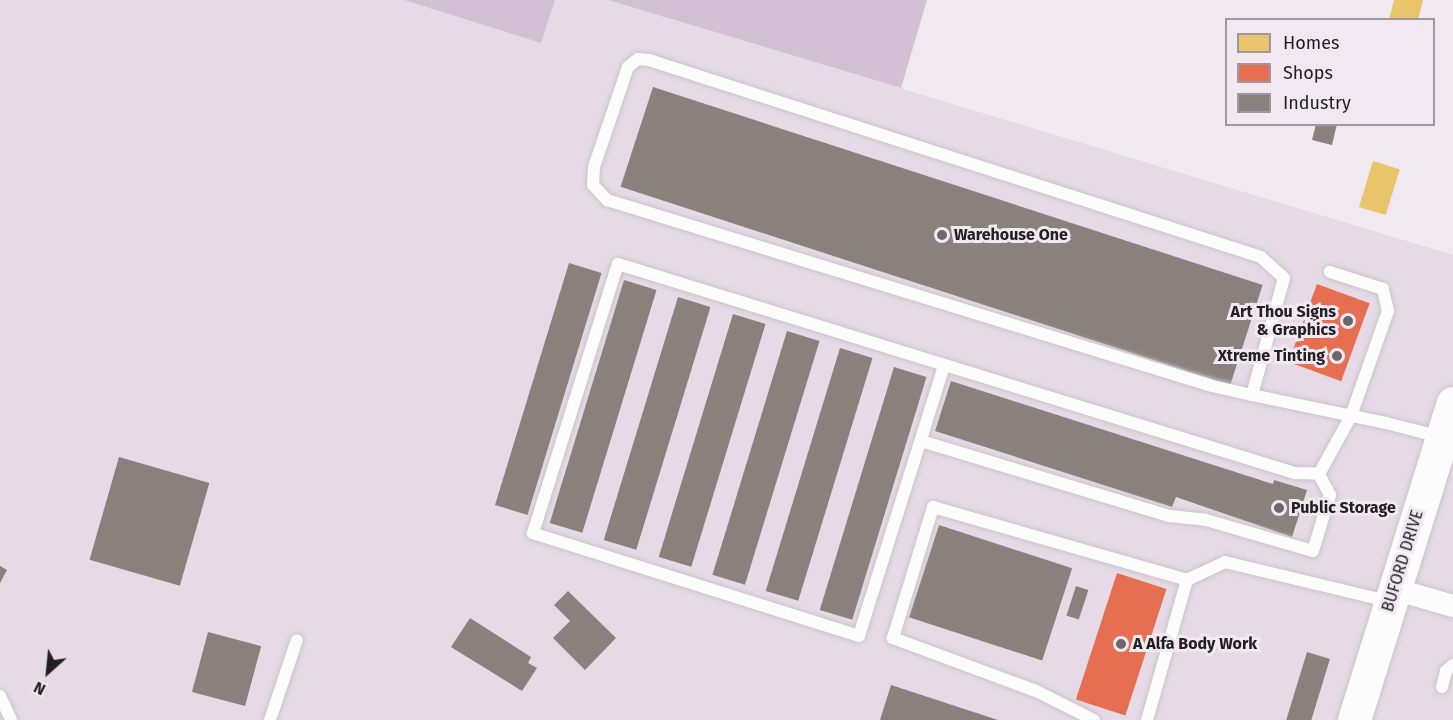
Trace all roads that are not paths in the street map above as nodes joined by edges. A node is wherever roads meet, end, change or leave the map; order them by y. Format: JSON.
{"nodes":[{"id":1,"x":1330,"y":272,"type":"dead end"},
{"id":2,"x":944,"y":366,"type":"junction"},
{"id":3,"x":1252,"y":395,"type":"junction"},
{"id":4,"x":1453,"y":403,"type":"edge"},
{"id":5,"x":1351,"y":416,"type":"junction"},
{"id":6,"x":1442,"y":437,"type":"junction"},
{"id":7,"x":921,"y":441,"type":"junction"},
{"id":8,"x":1318,"y":474,"type":"junction"},
{"id":9,"x":1187,"y":580,"type":"junction"},
{"id":10,"x":1392,"y":595,"type":"junction"},
{"id":11,"x":1453,"y":606,"type":"edge"},
{"id":12,"x":297,"y":640,"type":"dead end"},
{"id":13,"x":1453,"y":665,"type":"edge"},
{"id":14,"x":1442,"y":687,"type":"dead end"},
{"id":15,"x":0,"y":696,"type":"edge"},
{"id":16,"x":11,"y":720,"type":"edge"},
{"id":17,"x":270,"y":720,"type":"edge"},
{"id":18,"x":1094,"y":720,"type":"edge"},
{"id":19,"x":1147,"y":720,"type":"edge"},
{"id":20,"x":1354,"y":720,"type":"edge"}],
"edges":[{"from":1,"to":5,"type":"lane"},
{"from":2,"to":7,"type":"lane"},
{"from":2,"to":7,"type":"lane"},
{"from":2,"to":8,"type":"lane"},
{"from":3,"to":3,"type":"lane"},
{"from":3,"to":5,"type":"lane"},
{"from":4,"to":6,"type":"highway","name":"BUFORD DRIVE"},
{"from":5,"to":6,"type":"lane"},
{"from":5,"to":8,"type":"lane"},
{"from":6,"to":10,"type":"highway","name":"BUFORD DRIVE"},
{"from":7,"to":8,"type":"lane"},
{"from":9,"to":10,"type":"lane"},
{"from":9,"to":18,"type":"lane"},
{"from":9,"to":19,"type":"lane"},
{"from":10,"to":11,"type":"street"},
{"from":10,"to":20,"type":"highway","name":"BUFORD DRIVE"},
{"from":12,"to":17,"type":"lane"},
{"from":13,"to":14,"type":"lane"},
{"from":15,"to":16,"type":"lane"}]}
